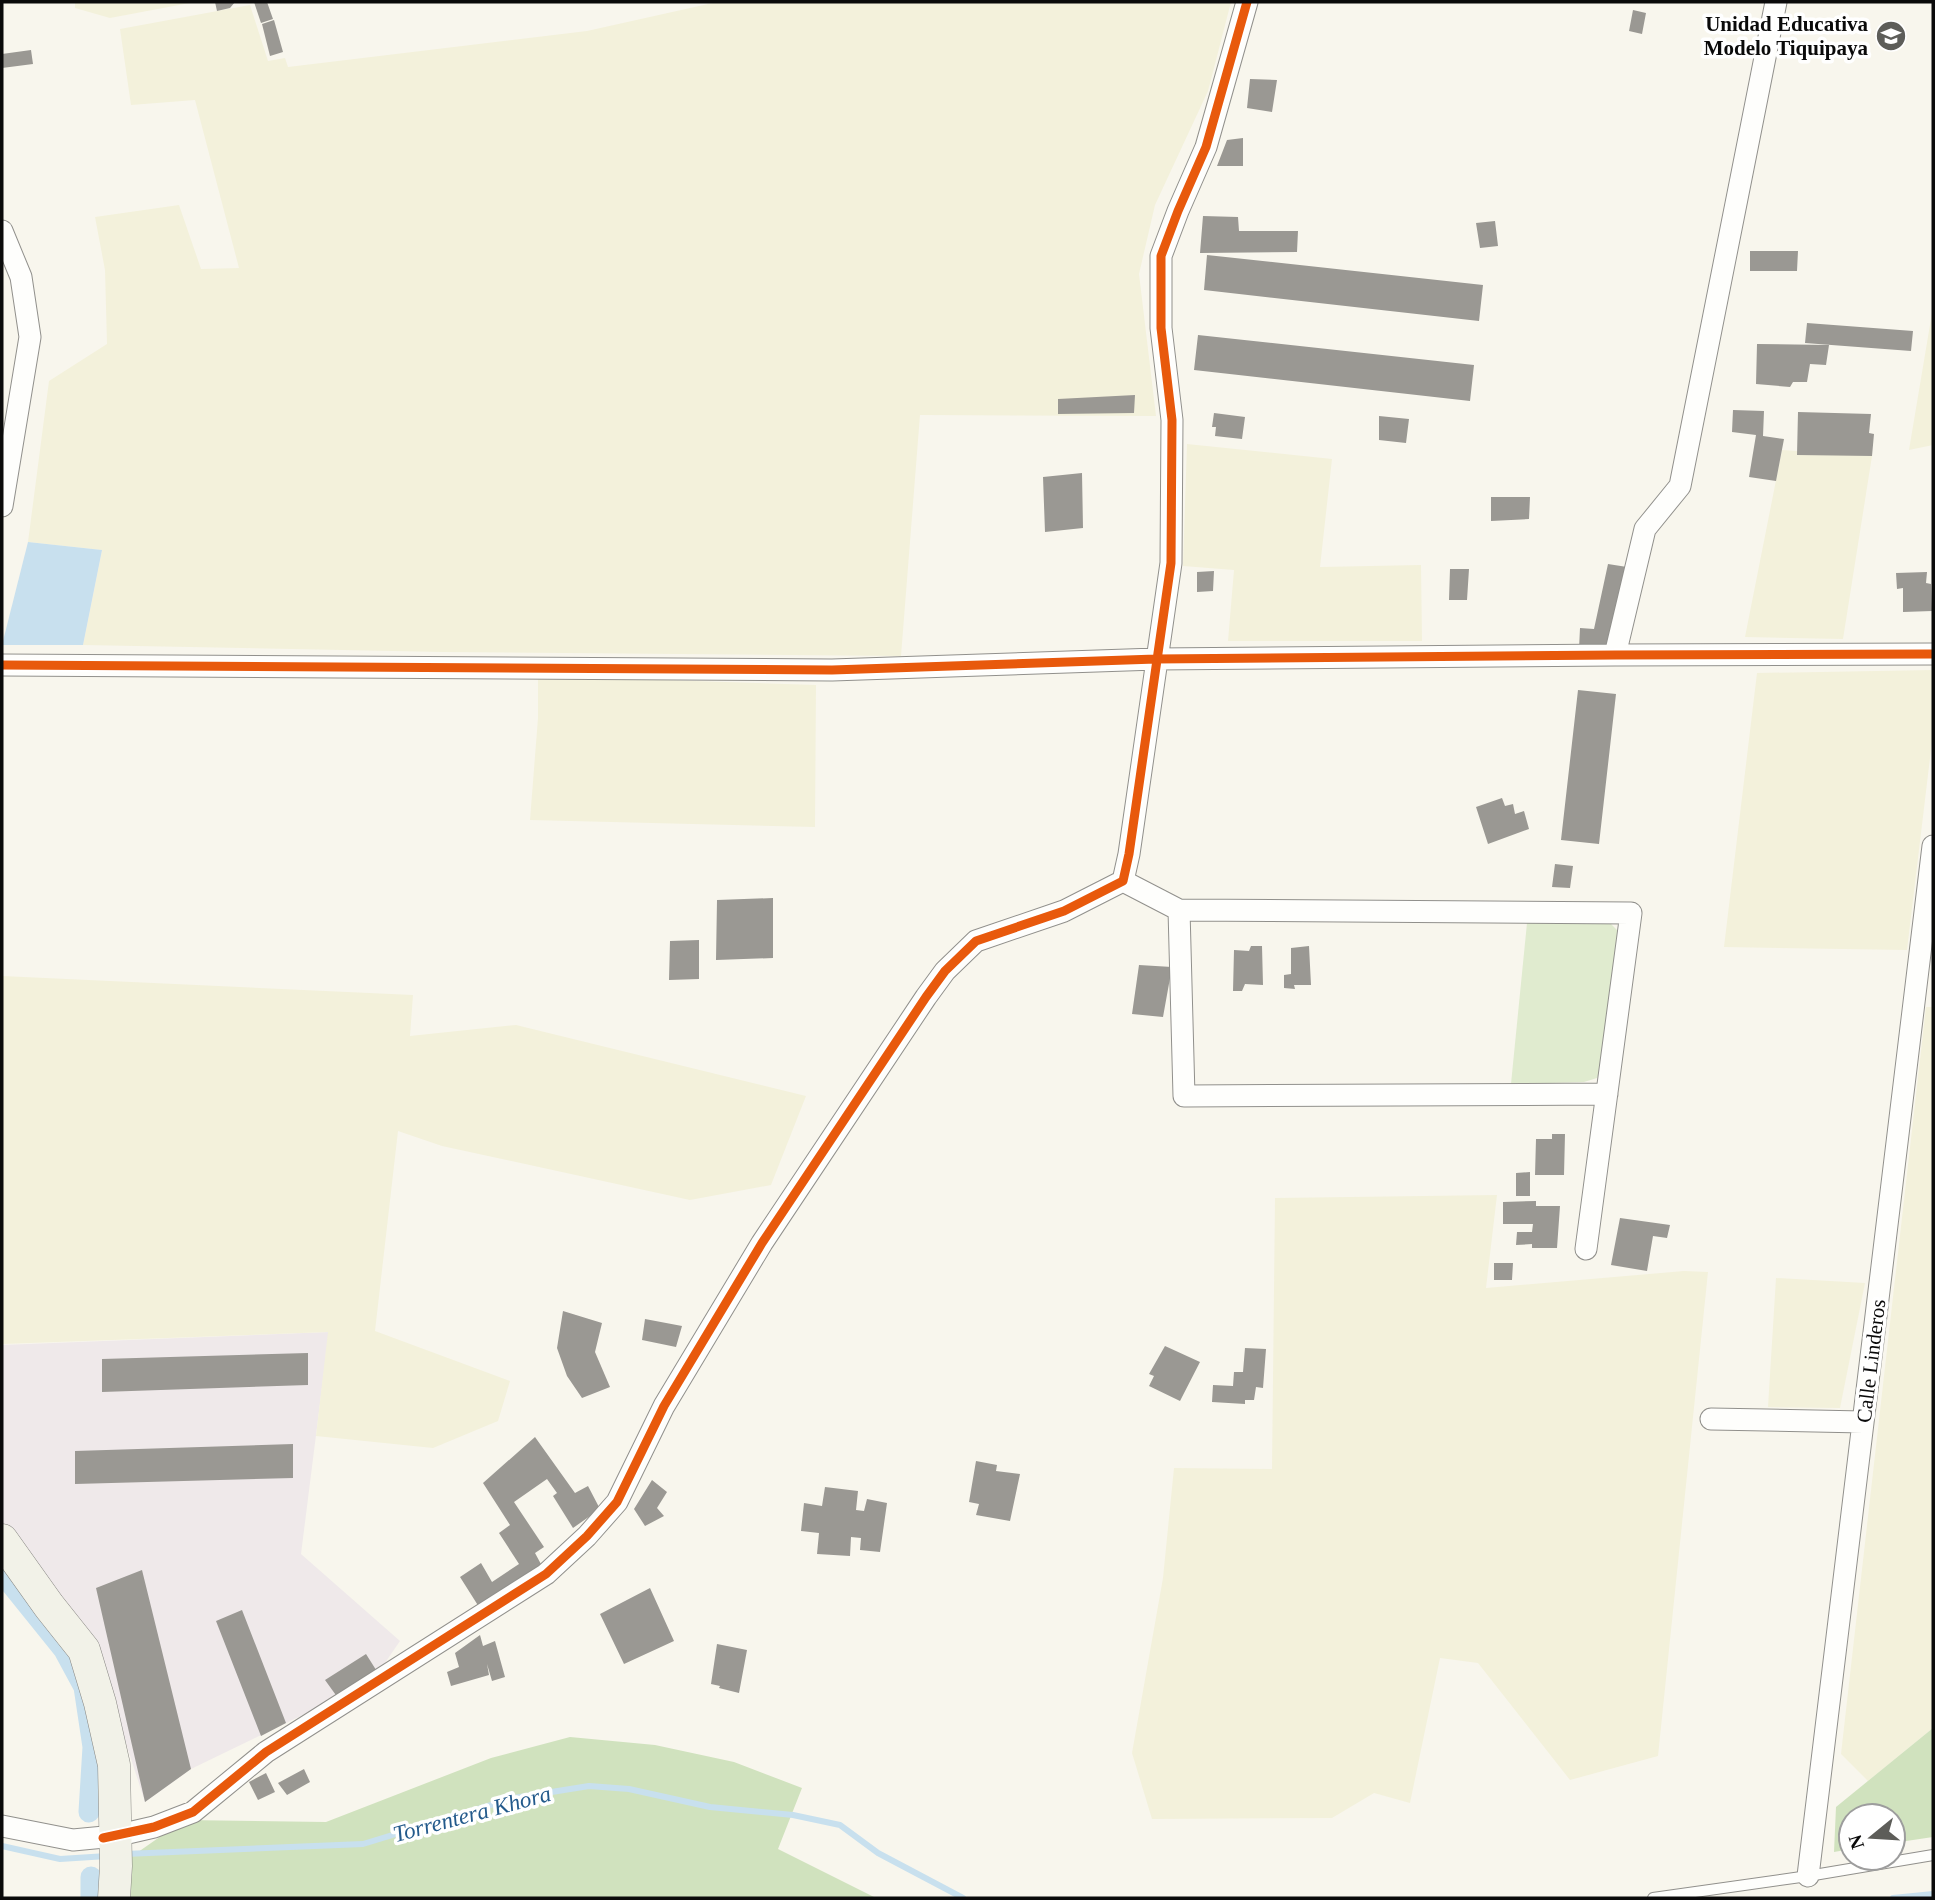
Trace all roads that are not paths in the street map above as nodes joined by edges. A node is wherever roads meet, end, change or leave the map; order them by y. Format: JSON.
{"nodes":[{"id":1,"x":1247,"y":2,"type":"edge"},
{"id":2,"x":1776,"y":2,"type":"edge"},
{"id":3,"x":2,"y":231,"type":"edge"},
{"id":4,"x":2,"y":506,"type":"edge"},
{"id":5,"x":1933,"y":654,"type":"edge"},
{"id":6,"x":1615,"y":655,"type":"junction"},
{"id":7,"x":1156,"y":659,"type":"junction"},
{"id":8,"x":2,"y":665,"type":"edge"},
{"id":9,"x":1933,"y":846,"type":"edge"},
{"id":10,"x":1123,"y":881,"type":"junction"},
{"id":11,"x":1178,"y":910,"type":"junction"},
{"id":12,"x":1607,"y":1094,"type":"junction"},
{"id":13,"x":1586,"y":1249,"type":"dead end"},
{"id":14,"x":1711,"y":1419,"type":"dead end"},
{"id":15,"x":1863,"y":1422,"type":"junction"},
{"id":16,"x":2,"y":1540,"type":"edge"},
{"id":17,"x":2,"y":1826,"type":"edge"},
{"id":18,"x":112,"y":1847,"type":"junction"},
{"id":19,"x":1933,"y":1855,"type":"edge"},
{"id":20,"x":1808,"y":1876,"type":"junction"},
{"id":21,"x":114,"y":1898,"type":"edge"},
{"id":22,"x":1653,"y":1898,"type":"edge"}],
"edges":[{"from":1,"to":7,"type":"street"},
{"from":2,"to":6,"type":"street"},
{"from":3,"to":4,"type":"street"},
{"from":5,"to":6,"type":"street"},
{"from":6,"to":7,"type":"street"},
{"from":7,"to":8,"type":"street"},
{"from":7,"to":10,"type":"street"},
{"from":9,"to":15,"type":"street","name":"Calle Linderos"},
{"from":10,"to":11,"type":"street"},
{"from":10,"to":18,"type":"street"},
{"from":11,"to":12,"type":"street"},
{"from":11,"to":12,"type":"street"},
{"from":12,"to":13,"type":"street"},
{"from":14,"to":15,"type":"street"},
{"from":15,"to":20,"type":"street","name":"Calle Linderos"},
{"from":16,"to":18,"type":"street"},
{"from":17,"to":18,"type":"street"},
{"from":18,"to":21,"type":"street"},
{"from":19,"to":20,"type":"lane"},
{"from":20,"to":22,"type":"lane"}]}
